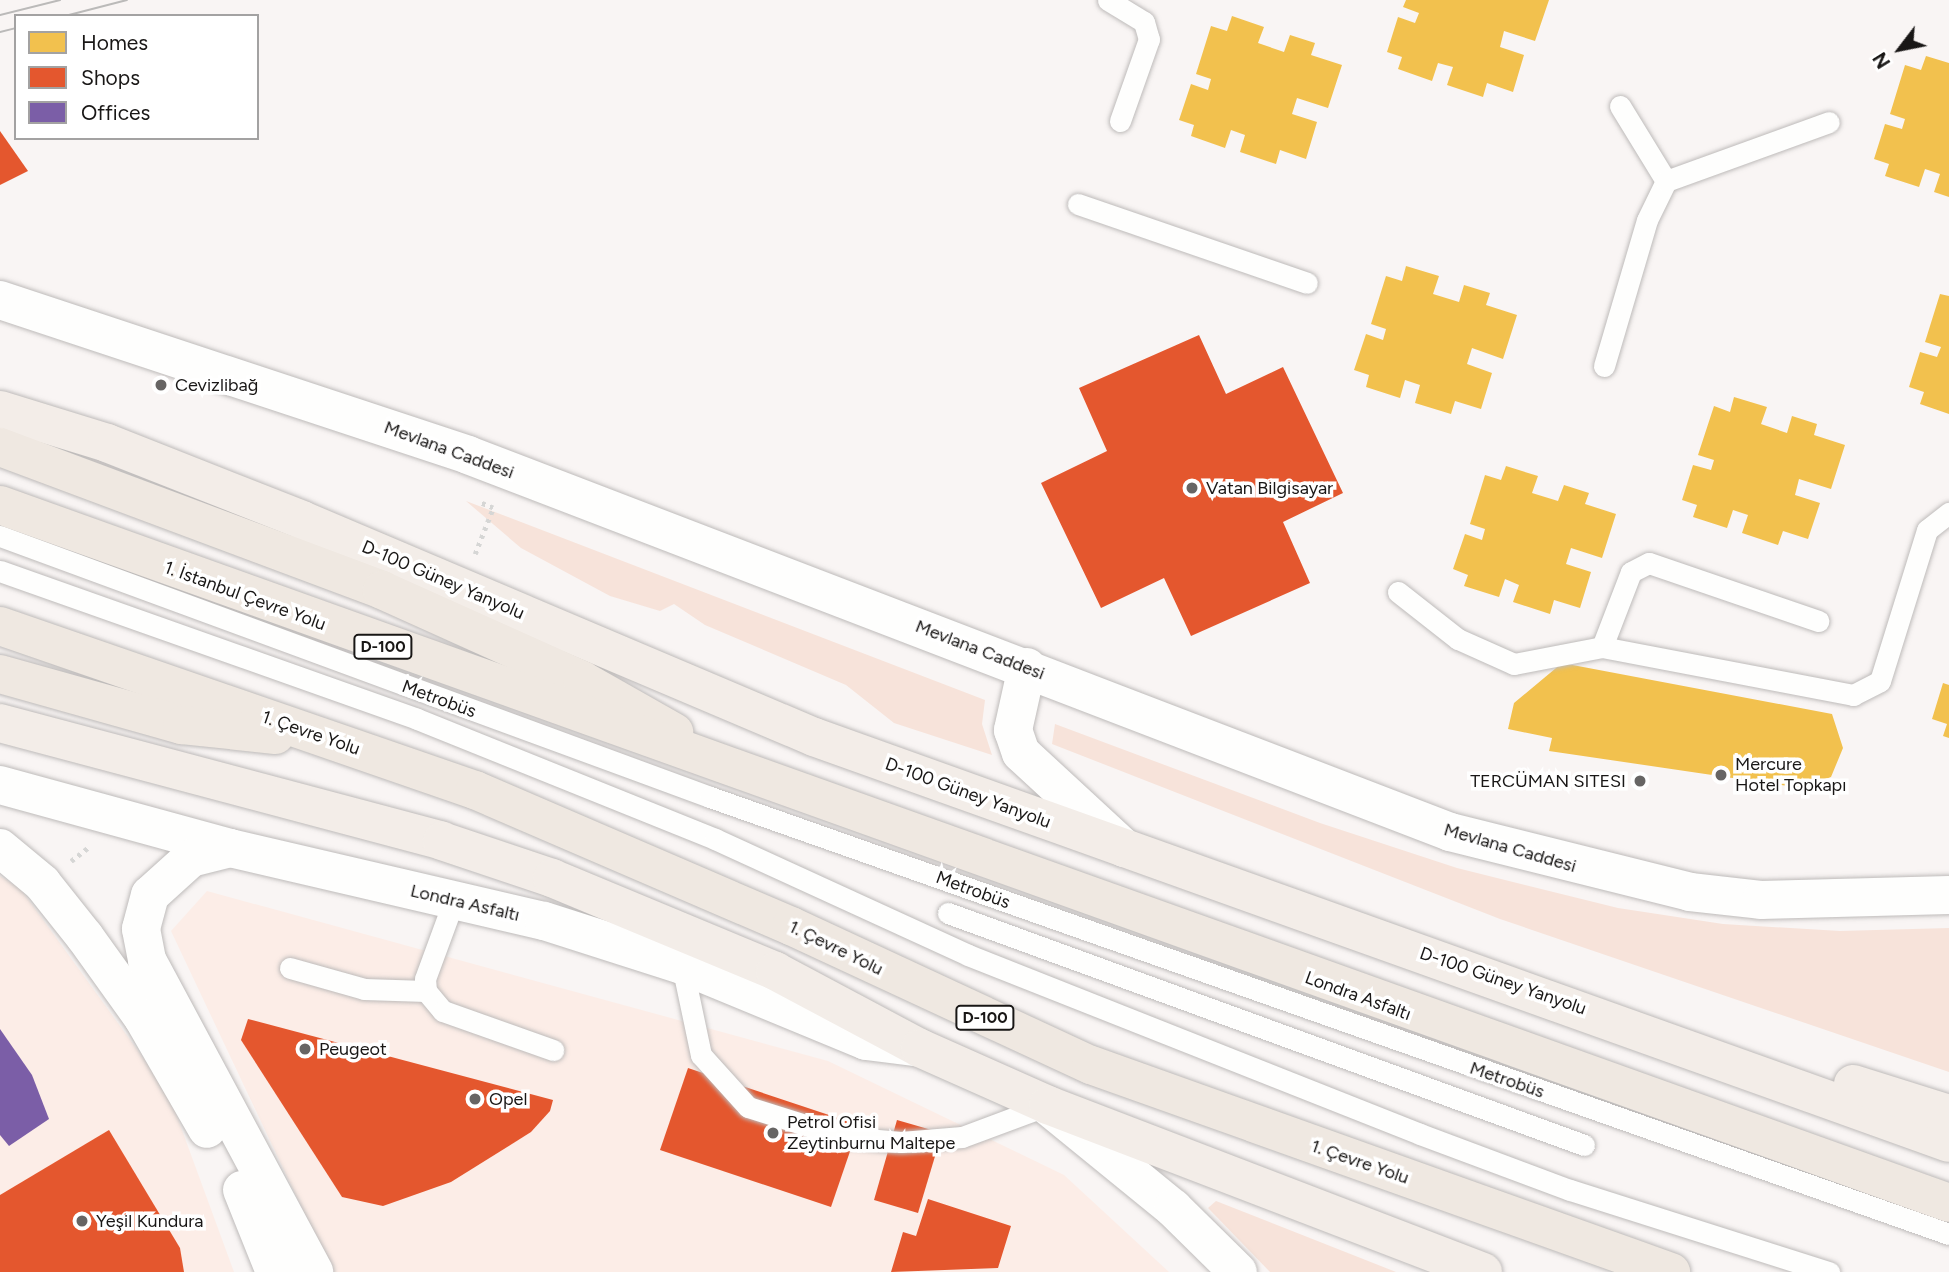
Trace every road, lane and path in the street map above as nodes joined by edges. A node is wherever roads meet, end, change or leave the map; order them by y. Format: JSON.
{"nodes":[{"id":1,"x":1108,"y":0,"type":"edge"},
{"id":2,"x":1620,"y":106,"type":"dead end"},
{"id":3,"x":1121,"y":121,"type":"dead end"},
{"id":4,"x":1829,"y":122,"type":"dead end"},
{"id":5,"x":1666,"y":181,"type":"junction"},
{"id":6,"x":1078,"y":204,"type":"dead end"},
{"id":7,"x":1307,"y":283,"type":"dead end"},
{"id":8,"x":9,"y":299,"type":"edge"},
{"id":9,"x":1604,"y":366,"type":"dead end"},
{"id":10,"x":0,"y":410,"type":"edge"},
{"id":11,"x":0,"y":447,"type":"edge"},
{"id":12,"x":485,"y":462,"type":"junction"},
{"id":13,"x":0,"y":505,"type":"edge"},
{"id":14,"x":1949,"y":513,"type":"edge"},
{"id":15,"x":0,"y":536,"type":"edge"},
{"id":16,"x":0,"y":571,"type":"edge"},
{"id":17,"x":462,"y":587,"type":"junction"},
{"id":18,"x":1398,"y":592,"type":"dead end"},
{"id":19,"x":1818,"y":621,"type":"dead end"},
{"id":20,"x":0,"y":626,"type":"edge"},
{"id":21,"x":1602,"y":647,"type":"junction"},
{"id":22,"x":1027,"y":667,"type":"junction"},
{"id":23,"x":0,"y":674,"type":"edge"},
{"id":24,"x":0,"y":723,"type":"edge"},
{"id":25,"x":312,"y":733,"type":"junction"},
{"id":26,"x":0,"y":785,"type":"edge"},
{"id":27,"x":768,"y":785,"type":"junction"},
{"id":28,"x":94,"y":844,"type":"dead end"},
{"id":29,"x":0,"y":848,"type":"edge"},
{"id":30,"x":230,"y":848,"type":"junction"},
{"id":31,"x":1131,"y":854,"type":"junction"},
{"id":32,"x":42,"y":883,"type":"junction"},
{"id":33,"x":958,"y":884,"type":"junction"},
{"id":34,"x":1949,"y":895,"type":"edge"},
{"id":35,"x":454,"y":900,"type":"junction"},
{"id":36,"x":948,"y":913,"type":"junction"},
{"id":37,"x":938,"y":941,"type":"junction"},
{"id":38,"x":682,"y":965,"type":"junction"},
{"id":39,"x":290,"y":968,"type":"dead end"},
{"id":40,"x":426,"y":991,"type":"junction"},
{"id":41,"x":1618,"y":1020,"type":"junction"},
{"id":42,"x":920,"y":1048,"type":"junction"},
{"id":43,"x":553,"y":1050,"type":"dead end"},
{"id":44,"x":1048,"y":1105,"type":"junction"},
{"id":45,"x":1949,"y":1114,"type":"edge"},
{"id":46,"x":1949,"y":1143,"type":"edge"},
{"id":47,"x":1584,"y":1145,"type":"dead end"},
{"id":48,"x":1949,"y":1203,"type":"edge"},
{"id":49,"x":1949,"y":1234,"type":"edge"},
{"id":50,"x":1482,"y":1269,"type":"edge"},
{"id":51,"x":275,"y":1272,"type":"edge"},
{"id":52,"x":314,"y":1272,"type":"edge"},
{"id":53,"x":1238,"y":1272,"type":"edge"},
{"id":54,"x":1671,"y":1272,"type":"edge"},
{"id":55,"x":1829,"y":1272,"type":"edge"}],
"edges":[{"from":1,"to":3,"type":"lane"},
{"from":2,"to":5,"type":"lane"},
{"from":4,"to":5,"type":"lane"},
{"from":5,"to":9,"type":"lane"},
{"from":6,"to":7,"type":"lane"},
{"from":8,"to":12,"type":"main road","name":"Mevlana Caddesi"},
{"from":10,"to":17,"type":"main road","name":"D-100 Güney Yanyolu"},
{"from":11,"to":27,"type":"highway"},
{"from":12,"to":17,"type":"path"},
{"from":12,"to":22,"type":"main road","name":"Mevlana Caddesi"},
{"from":13,"to":27,"type":"highway","name":"1. İstanbul Çevre Yolu","number":"D-100"},
{"from":14,"to":21,"type":"lane"},
{"from":15,"to":33,"type":"lane","name":"Metrobüs"},
{"from":16,"to":37,"type":"lane"},
{"from":17,"to":31,"type":"main road","name":"D-100 Güney Yanyolu"},
{"from":18,"to":21,"type":"lane"},
{"from":19,"to":21,"type":"lane"},
{"from":20,"to":25,"type":"highway","name":"1. Çevre Yolu","number":"D-100"},
{"from":22,"to":31,"type":"main road"},
{"from":22,"to":34,"type":"main road","name":"Mevlana Caddesi"},
{"from":23,"to":25,"type":"highway"},
{"from":24,"to":42,"type":"main road"},
{"from":25,"to":54,"type":"highway","name":"1. Çevre Yolu","number":"D-100"},
{"from":26,"to":30,"type":"main road","name":"Londra Asfaltı"},
{"from":27,"to":48,"type":"highway","name":"Londra Asfaltı","number":"D-100"},
{"from":28,"to":32,"type":"path"},
{"from":29,"to":32,"type":"main road"},
{"from":30,"to":35,"type":"main road","name":"Londra Asfaltı"},
{"from":30,"to":52,"type":"main road"},
{"from":31,"to":41,"type":"main road","name":"D-100 Güney Yanyolu"},
{"from":32,"to":51,"type":"main road"},
{"from":33,"to":36,"type":"lane"},
{"from":33,"to":49,"type":"lane","name":"Metrobüs"},
{"from":35,"to":38,"type":"main road","name":"Londra Asfaltı"},
{"from":35,"to":40,"type":"lane"},
{"from":36,"to":37,"type":"lane"},
{"from":36,"to":47,"type":"lane"},
{"from":37,"to":55,"type":"lane"},
{"from":38,"to":42,"type":"main road","name":"Londra Asfaltı"},
{"from":38,"to":44,"type":"lane"},
{"from":39,"to":40,"type":"lane"},
{"from":40,"to":43,"type":"lane"},
{"from":41,"to":45,"type":"main road"},
{"from":41,"to":46,"type":"main road","name":"D-100 Güney Yanyolu"},
{"from":42,"to":44,"type":"main road"},
{"from":44,"to":50,"type":"main road"},
{"from":44,"to":53,"type":"main road"}]}
